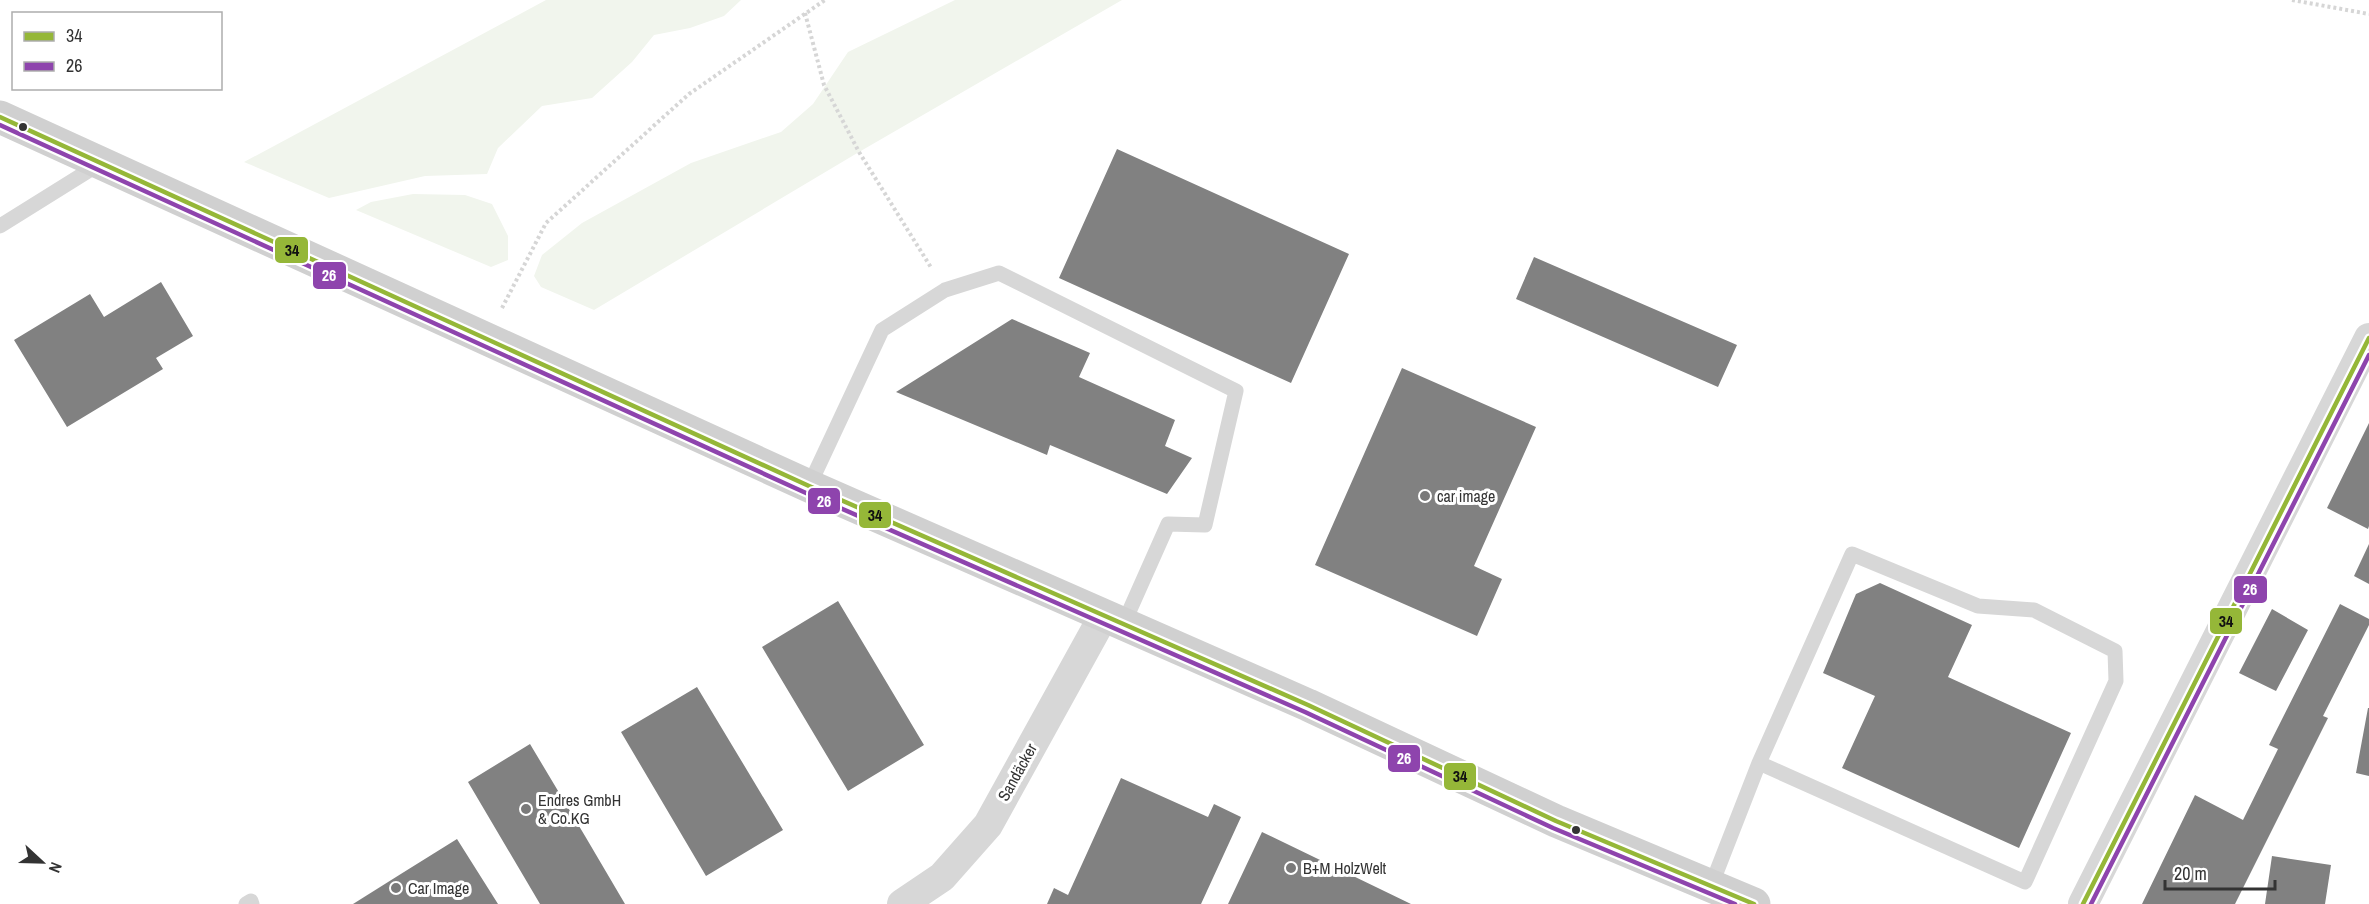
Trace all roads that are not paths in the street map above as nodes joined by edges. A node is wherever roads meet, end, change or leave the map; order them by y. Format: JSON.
{"nodes":[{"id":1,"x":0,"y":117,"type":"edge"},
{"id":2,"x":101,"y":163,"type":"junction"},
{"id":3,"x":0,"y":226,"type":"edge"},
{"id":4,"x":2369,"y":338,"type":"edge"},
{"id":5,"x":809,"y":486,"type":"junction"},
{"id":6,"x":1114,"y":619,"type":"junction"},
{"id":7,"x":1759,"y":763,"type":"junction"},
{"id":8,"x":1711,"y":886,"type":"junction"},
{"id":9,"x":246,"y":904,"type":"edge"},
{"id":10,"x":252,"y":904,"type":"edge"},
{"id":11,"x":902,"y":904,"type":"edge"},
{"id":12,"x":1754,"y":904,"type":"edge"},
{"id":13,"x":2083,"y":904,"type":"edge"}],
"edges":[{"from":1,"to":2,"type":"street"},
{"from":2,"to":3,"type":"lane"},
{"from":2,"to":5,"type":"street"},
{"from":4,"to":13,"type":"street"},
{"from":5,"to":6,"type":"street"},
{"from":5,"to":6,"type":"lane"},
{"from":6,"to":8,"type":"street"},
{"from":6,"to":11,"type":"street","name":"Sandäcker"},
{"from":7,"to":7,"type":"lane"},
{"from":7,"to":8,"type":"lane"},
{"from":8,"to":12,"type":"street"},
{"from":9,"to":10,"type":"lane"}]}
